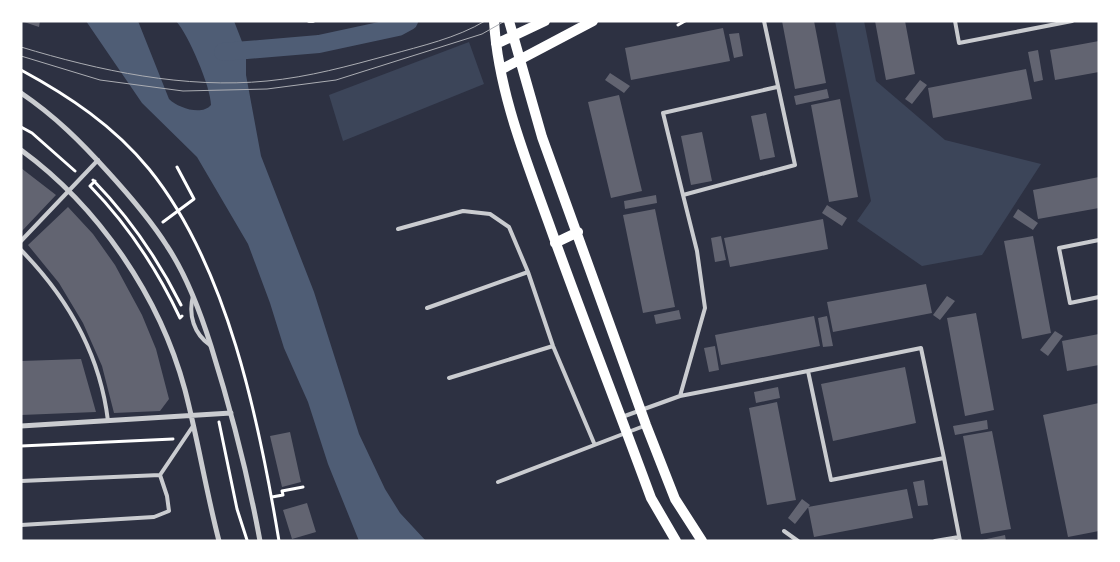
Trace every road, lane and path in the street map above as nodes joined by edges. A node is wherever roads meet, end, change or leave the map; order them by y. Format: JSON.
{"nodes":[{"id":1,"x":494,"y":21,"type":"edge"},
{"id":2,"x":509,"y":21,"type":"edge"},
{"id":3,"x":545,"y":21,"type":"edge"},
{"id":4,"x":593,"y":21,"type":"edge"},
{"id":5,"x":685,"y":21,"type":"edge"},
{"id":6,"x":764,"y":21,"type":"edge"},
{"id":7,"x":955,"y":21,"type":"edge"},
{"id":8,"x":1072,"y":21,"type":"edge"},
{"id":9,"x":678,"y":25,"type":"dead end"},
{"id":10,"x":514,"y":36,"type":"junction"},
{"id":11,"x":496,"y":44,"type":"junction"},
{"id":12,"x":520,"y":61,"type":"junction"},
{"id":13,"x":502,"y":69,"type":"junction"},
{"id":14,"x":21,"y":70,"type":"edge"},
{"id":15,"x":777,"y":87,"type":"junction"},
{"id":16,"x":21,"y":93,"type":"edge"},
{"id":17,"x":21,"y":127,"type":"edge"},
{"id":18,"x":21,"y":150,"type":"edge"},
{"id":19,"x":98,"y":160,"type":"junction"},
{"id":20,"x":177,"y":167,"type":"dead end"},
{"id":21,"x":86,"y":173,"type":"junction"},
{"id":22,"x":77,"y":174,"type":"dead end"},
{"id":23,"x":95,"y":181,"type":"junction"},
{"id":24,"x":70,"y":192,"type":"junction"},
{"id":25,"x":683,"y":195,"type":"junction"},
{"id":26,"x":179,"y":210,"type":"junction"},
{"id":27,"x":154,"y":228,"type":"junction"},
{"id":28,"x":398,"y":228,"type":"dead end"},
{"id":29,"x":578,"y":232,"type":"junction"},
{"id":30,"x":1099,"y":240,"type":"edge"},
{"id":31,"x":21,"y":241,"type":"edge"},
{"id":32,"x":555,"y":243,"type":"junction"},
{"id":33,"x":21,"y":250,"type":"edge"},
{"id":34,"x":528,"y":272,"type":"junction"},
{"id":35,"x":193,"y":296,"type":"junction"},
{"id":36,"x":1099,"y":297,"type":"edge"},
{"id":37,"x":182,"y":307,"type":"dead end"},
{"id":38,"x":426,"y":308,"type":"dead end"},
{"id":39,"x":189,"y":322,"type":"dead end"},
{"id":40,"x":210,"y":345,"type":"junction"},
{"id":41,"x":553,"y":346,"type":"junction"},
{"id":42,"x":808,"y":371,"type":"junction"},
{"id":43,"x":449,"y":378,"type":"dead end"},
{"id":44,"x":680,"y":396,"type":"junction"},
{"id":45,"x":640,"y":410,"type":"junction"},
{"id":46,"x":231,"y":413,"type":"junction"},
{"id":47,"x":218,"y":415,"type":"junction"},
{"id":48,"x":191,"y":417,"type":"junction"},
{"id":49,"x":622,"y":417,"type":"junction"},
{"id":50,"x":108,"y":421,"type":"junction"},
{"id":51,"x":646,"y":425,"type":"junction"},
{"id":52,"x":21,"y":426,"type":"edge"},
{"id":53,"x":193,"y":426,"type":"junction"},
{"id":54,"x":628,"y":432,"type":"junction"},
{"id":55,"x":182,"y":443,"type":"junction"},
{"id":56,"x":594,"y":443,"type":"junction"},
{"id":57,"x":21,"y":446,"type":"edge"},
{"id":58,"x":944,"y":458,"type":"junction"},
{"id":59,"x":160,"y":475,"type":"junction"},
{"id":60,"x":21,"y":481,"type":"edge"},
{"id":61,"x":498,"y":482,"type":"dead end"},
{"id":62,"x":303,"y":487,"type":"dead end"},
{"id":63,"x":272,"y":497,"type":"junction"},
{"id":64,"x":21,"y":525,"type":"edge"},
{"id":65,"x":784,"y":531,"type":"dead end"},
{"id":66,"x":960,"y":539,"type":"edge"},
{"id":67,"x":220,"y":541,"type":"edge"},
{"id":68,"x":247,"y":541,"type":"edge"},
{"id":69,"x":260,"y":541,"type":"edge"},
{"id":70,"x":279,"y":541,"type":"edge"},
{"id":71,"x":676,"y":541,"type":"edge"},
{"id":72,"x":702,"y":541,"type":"edge"},
{"id":73,"x":798,"y":541,"type":"edge"},
{"id":74,"x":935,"y":541,"type":"edge"}],
"edges":[{"from":1,"to":11,"type":"main road"},
{"from":2,"to":10,"type":"main road"},
{"from":3,"to":10,"type":"main road"},
{"from":4,"to":12,"type":"main road"},
{"from":5,"to":9,"type":"path"},
{"from":6,"to":15,"type":"lane"},
{"from":7,"to":8,"type":"lane"},
{"from":10,"to":11,"type":"main road"},
{"from":10,"to":12,"type":"main road"},
{"from":11,"to":13,"type":"main road"},
{"from":12,"to":13,"type":"main road"},
{"from":12,"to":29,"type":"main road"},
{"from":13,"to":32,"type":"main road"},
{"from":14,"to":26,"type":"path"},
{"from":15,"to":25,"type":"lane"},
{"from":15,"to":25,"type":"lane"},
{"from":16,"to":19,"type":"street"},
{"from":17,"to":22,"type":"path"},
{"from":18,"to":24,"type":"street"},
{"from":19,"to":21,"type":"lane"},
{"from":19,"to":27,"type":"street"},
{"from":20,"to":26,"type":"path"},
{"from":21,"to":23,"type":"path"},
{"from":21,"to":24,"type":"lane"},
{"from":23,"to":37,"type":"path"},
{"from":23,"to":39,"type":"path"},
{"from":24,"to":31,"type":"lane"},
{"from":24,"to":48,"type":"street"},
{"from":25,"to":44,"type":"lane"},
{"from":26,"to":27,"type":"path"},
{"from":26,"to":63,"type":"path"},
{"from":27,"to":35,"type":"street"},
{"from":28,"to":34,"type":"lane"},
{"from":29,"to":32,"type":"main road"},
{"from":29,"to":45,"type":"main road"},
{"from":30,"to":36,"type":"lane"},
{"from":32,"to":49,"type":"main road"},
{"from":33,"to":50,"type":"lane"},
{"from":34,"to":38,"type":"lane"},
{"from":34,"to":41,"type":"lane"},
{"from":35,"to":40,"type":"street"},
{"from":35,"to":40,"type":"lane"},
{"from":40,"to":46,"type":"street"},
{"from":41,"to":43,"type":"lane"},
{"from":41,"to":56,"type":"lane"},
{"from":42,"to":44,"type":"lane"},
{"from":42,"to":58,"type":"lane"},
{"from":42,"to":58,"type":"lane"},
{"from":44,"to":45,"type":"lane"},
{"from":45,"to":49,"type":"lane"},
{"from":45,"to":51,"type":"main road"},
{"from":46,"to":47,"type":"street"},
{"from":46,"to":69,"type":"street"},
{"from":47,"to":48,"type":"street"},
{"from":47,"to":68,"type":"path"},
{"from":48,"to":50,"type":"street"},
{"from":48,"to":53,"type":"street"},
{"from":49,"to":54,"type":"main road"},
{"from":50,"to":52,"type":"street"},
{"from":51,"to":54,"type":"lane"},
{"from":51,"to":72,"type":"main road"},
{"from":53,"to":55,"type":"lane"},
{"from":53,"to":67,"type":"street"},
{"from":54,"to":56,"type":"lane"},
{"from":54,"to":71,"type":"main road"},
{"from":55,"to":57,"type":"path"},
{"from":55,"to":59,"type":"lane"},
{"from":56,"to":61,"type":"lane"},
{"from":58,"to":66,"type":"lane"},
{"from":59,"to":60,"type":"lane"},
{"from":59,"to":64,"type":"lane"},
{"from":62,"to":63,"type":"path"},
{"from":63,"to":70,"type":"path"},
{"from":65,"to":73,"type":"lane"},
{"from":66,"to":74,"type":"lane"}]}
